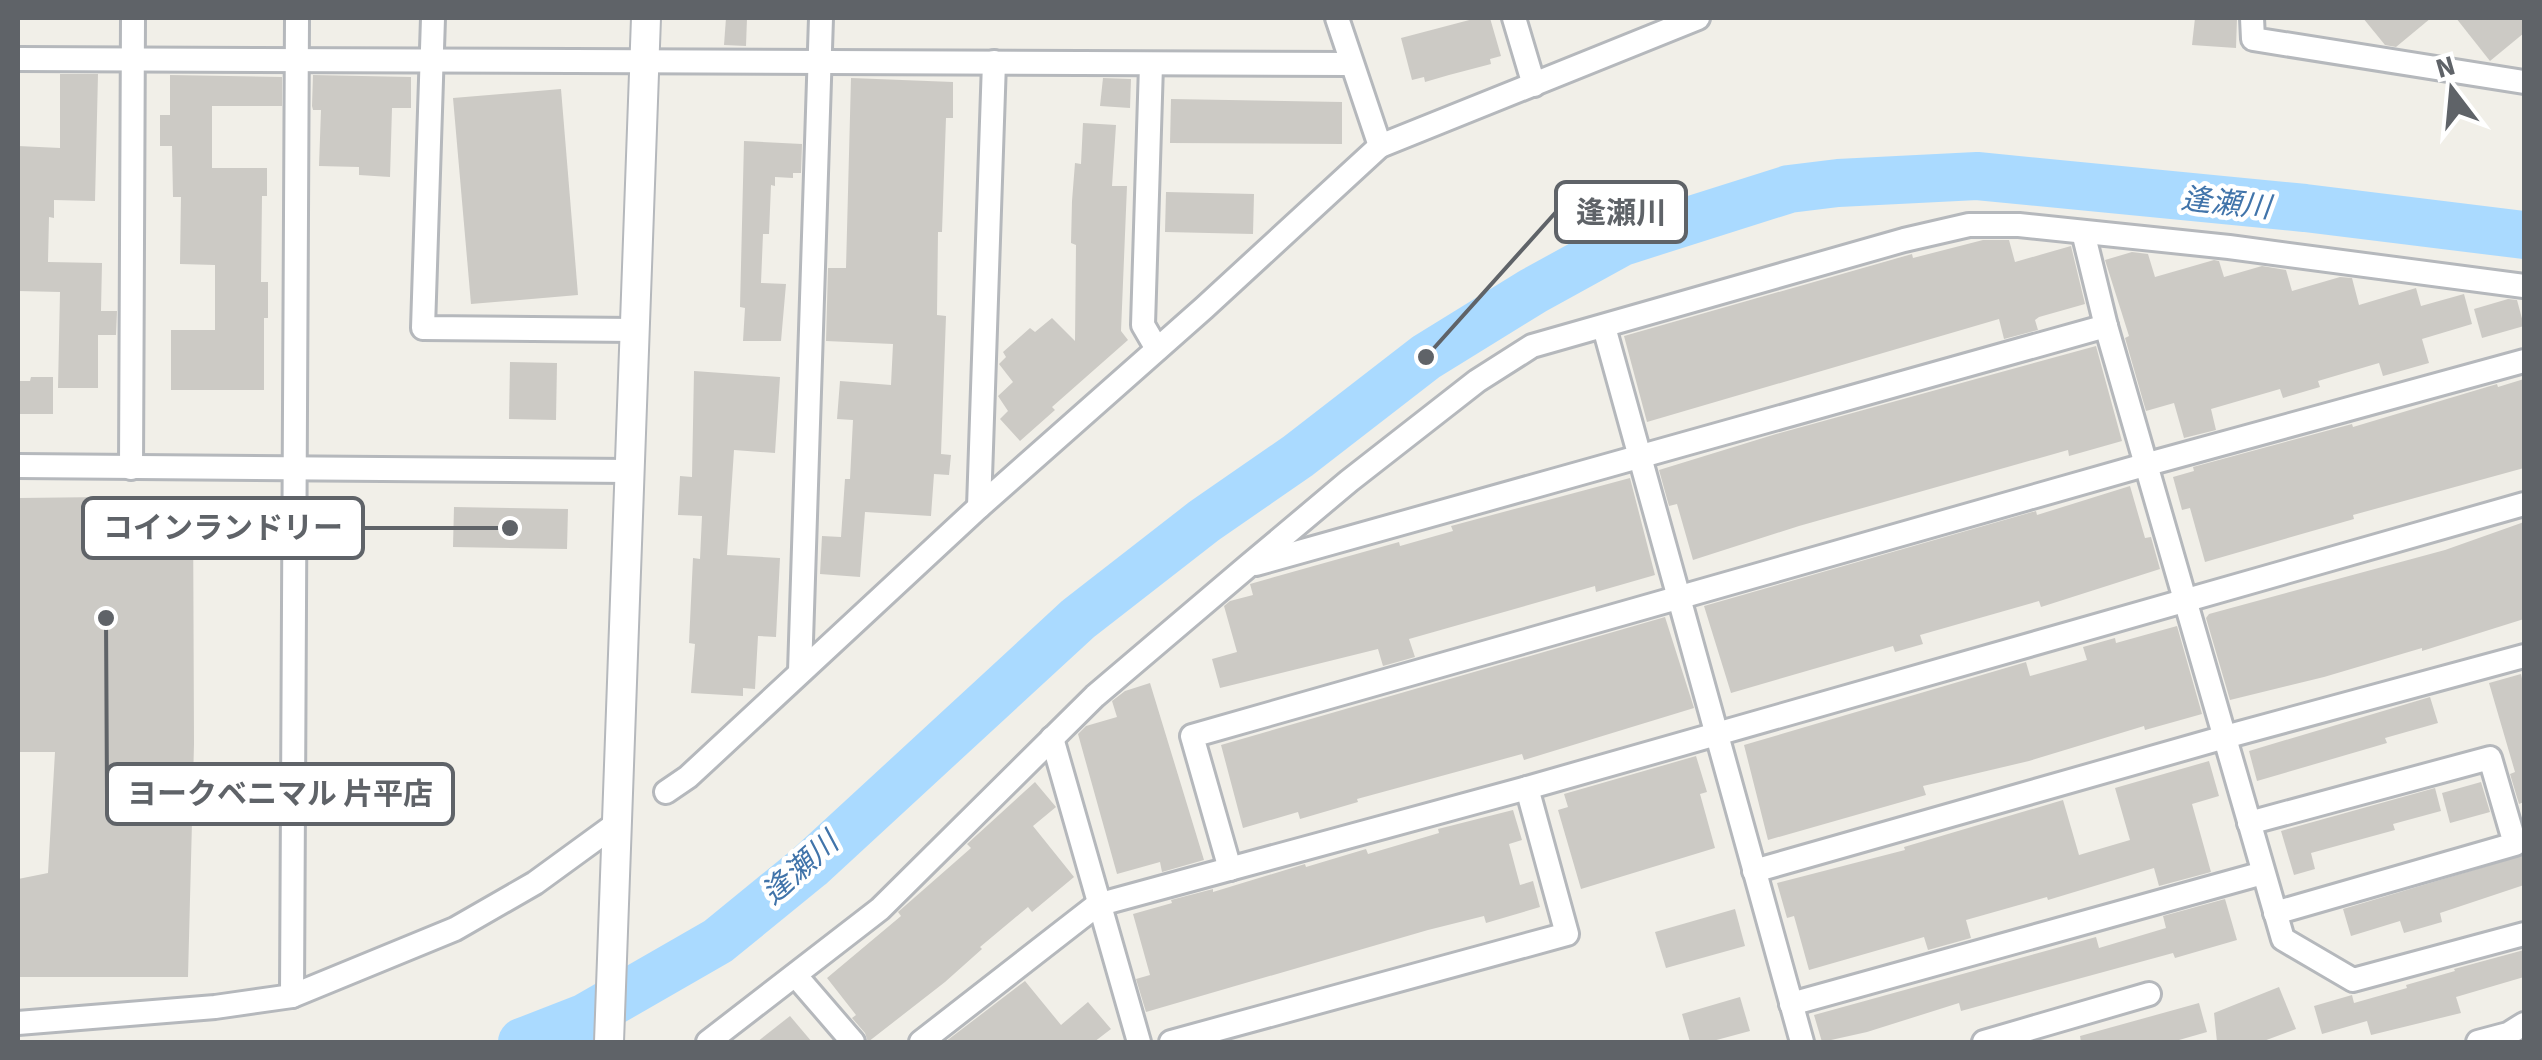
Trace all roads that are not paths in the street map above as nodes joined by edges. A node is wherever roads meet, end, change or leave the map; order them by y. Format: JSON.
{"nodes":[{"id":1,"x":133,"y":18,"type":"edge"},
{"id":2,"x":297,"y":18,"type":"edge"},
{"id":3,"x":433,"y":18,"type":"edge"},
{"id":4,"x":646,"y":18,"type":"edge"},
{"id":5,"x":821,"y":18,"type":"edge"},
{"id":6,"x":1337,"y":18,"type":"edge"},
{"id":7,"x":1514,"y":18,"type":"edge"},
{"id":8,"x":1698,"y":18,"type":"edge"},
{"id":9,"x":2252,"y":18,"type":"edge"},
{"id":10,"x":18,"y":59,"type":"edge"},
{"id":11,"x":133,"y":60,"type":"junction"},
{"id":12,"x":432,"y":60,"type":"junction"},
{"id":13,"x":297,"y":61,"type":"junction"},
{"id":14,"x":994,"y":62,"type":"junction"},
{"id":15,"x":644,"y":63,"type":"junction"},
{"id":16,"x":819,"y":63,"type":"junction"},
{"id":17,"x":1351,"y":64,"type":"junction"},
{"id":18,"x":1150,"y":65,"type":"junction"},
{"id":19,"x":2524,"y":82,"type":"edge"},
{"id":20,"x":1534,"y":86,"type":"junction"},
{"id":21,"x":1380,"y":146,"type":"junction"},
{"id":22,"x":2083,"y":232,"type":"junction"},
{"id":23,"x":2524,"y":286,"type":"edge"},
{"id":24,"x":2106,"y":326,"type":"junction"},
{"id":25,"x":1604,"y":327,"type":"junction"},
{"id":26,"x":633,"y":330,"type":"junction"},
{"id":27,"x":1158,"y":349,"type":"junction"},
{"id":28,"x":2524,"y":361,"type":"edge"},
{"id":29,"x":1639,"y":458,"type":"junction"},
{"id":30,"x":2148,"y":464,"type":"junction"},
{"id":31,"x":18,"y":466,"type":"edge"},
{"id":32,"x":293,"y":467,"type":"junction"},
{"id":33,"x":131,"y":468,"type":"junction"},
{"id":34,"x":629,"y":472,"type":"junction"},
{"id":35,"x":2524,"y":504,"type":"edge"},
{"id":36,"x":978,"y":507,"type":"junction"},
{"id":37,"x":1248,"y":566,"type":"junction"},
{"id":38,"x":1678,"y":597,"type":"junction"},
{"id":39,"x":2187,"y":601,"type":"junction"},
{"id":40,"x":2524,"y":656,"type":"edge"},
{"id":41,"x":800,"y":672,"type":"junction"},
{"id":42,"x":1716,"y":734,"type":"junction"},
{"id":43,"x":2225,"y":737,"type":"junction"},
{"id":44,"x":1052,"y":738,"type":"junction"},
{"id":45,"x":1527,"y":788,"type":"junction"},
{"id":46,"x":666,"y":792,"type":"dead end"},
{"id":47,"x":2249,"y":823,"type":"junction"},
{"id":48,"x":616,"y":824,"type":"junction"},
{"id":49,"x":1230,"y":869,"type":"junction"},
{"id":50,"x":1754,"y":870,"type":"junction"},
{"id":51,"x":2263,"y":873,"type":"junction"},
{"id":52,"x":1097,"y":904,"type":"junction"},
{"id":53,"x":2275,"y":913,"type":"junction"},
{"id":54,"x":2524,"y":934,"type":"edge"},
{"id":55,"x":796,"y":976,"type":"junction"},
{"id":56,"x":2149,"y":994,"type":"dead end"},
{"id":57,"x":292,"y":996,"type":"junction"},
{"id":58,"x":1790,"y":1004,"type":"junction"},
{"id":59,"x":18,"y":1023,"type":"edge"},
{"id":60,"x":2524,"y":1024,"type":"edge"},
{"id":61,"x":609,"y":1042,"type":"edge"},
{"id":62,"x":708,"y":1042,"type":"edge"},
{"id":63,"x":854,"y":1042,"type":"edge"},
{"id":64,"x":921,"y":1042,"type":"edge"},
{"id":65,"x":1138,"y":1042,"type":"edge"},
{"id":66,"x":1171,"y":1042,"type":"edge"},
{"id":67,"x":1802,"y":1042,"type":"edge"},
{"id":68,"x":1984,"y":1042,"type":"edge"},
{"id":69,"x":2478,"y":1042,"type":"edge"}],
"edges":[{"from":1,"to":11,"type":"street"},
{"from":2,"to":13,"type":"street"},
{"from":3,"to":12,"type":"street"},
{"from":4,"to":15,"type":"street"},
{"from":5,"to":16,"type":"street"},
{"from":6,"to":17,"type":"street"},
{"from":7,"to":20,"type":"street"},
{"from":8,"to":20,"type":"street"},
{"from":9,"to":19,"type":"street"},
{"from":10,"to":11,"type":"street"},
{"from":11,"to":13,"type":"street"},
{"from":11,"to":33,"type":"street"},
{"from":12,"to":13,"type":"street"},
{"from":12,"to":15,"type":"street"},
{"from":12,"to":26,"type":"street"},
{"from":13,"to":32,"type":"street"},
{"from":14,"to":16,"type":"street"},
{"from":14,"to":18,"type":"street"},
{"from":14,"to":36,"type":"street"},
{"from":15,"to":16,"type":"street"},
{"from":15,"to":26,"type":"street"},
{"from":16,"to":41,"type":"street"},
{"from":17,"to":18,"type":"street"},
{"from":17,"to":21,"type":"street"},
{"from":18,"to":27,"type":"street"},
{"from":20,"to":21,"type":"street"},
{"from":21,"to":27,"type":"street"},
{"from":22,"to":23,"type":"street"},
{"from":22,"to":24,"type":"street"},
{"from":22,"to":25,"type":"street"},
{"from":24,"to":29,"type":"street"},
{"from":24,"to":30,"type":"street"},
{"from":25,"to":29,"type":"street"},
{"from":25,"to":37,"type":"street"},
{"from":26,"to":34,"type":"street"},
{"from":27,"to":36,"type":"street"},
{"from":28,"to":30,"type":"street"},
{"from":29,"to":37,"type":"street"},
{"from":29,"to":38,"type":"street"},
{"from":30,"to":38,"type":"street"},
{"from":30,"to":39,"type":"street"},
{"from":31,"to":33,"type":"street"},
{"from":32,"to":33,"type":"street"},
{"from":32,"to":34,"type":"street"},
{"from":32,"to":57,"type":"street"},
{"from":34,"to":48,"type":"street"},
{"from":35,"to":39,"type":"street"},
{"from":36,"to":41,"type":"street"},
{"from":37,"to":44,"type":"street"},
{"from":38,"to":42,"type":"street"},
{"from":38,"to":49,"type":"street"},
{"from":39,"to":42,"type":"street"},
{"from":39,"to":43,"type":"street"},
{"from":40,"to":43,"type":"street"},
{"from":41,"to":46,"type":"street"},
{"from":42,"to":45,"type":"street"},
{"from":42,"to":50,"type":"street"},
{"from":43,"to":47,"type":"street"},
{"from":43,"to":50,"type":"street"},
{"from":44,"to":52,"type":"street"},
{"from":44,"to":55,"type":"street"},
{"from":45,"to":49,"type":"street"},
{"from":45,"to":66,"type":"street"},
{"from":47,"to":51,"type":"street"},
{"from":47,"to":53,"type":"street"},
{"from":48,"to":57,"type":"street"},
{"from":48,"to":61,"type":"street"},
{"from":49,"to":52,"type":"street"},
{"from":50,"to":58,"type":"street"},
{"from":51,"to":53,"type":"street"},
{"from":51,"to":58,"type":"street"},
{"from":52,"to":64,"type":"street"},
{"from":52,"to":65,"type":"street"},
{"from":53,"to":54,"type":"street"},
{"from":55,"to":62,"type":"street"},
{"from":55,"to":63,"type":"street"},
{"from":56,"to":68,"type":"street"},
{"from":57,"to":59,"type":"street"},
{"from":58,"to":67,"type":"street"},
{"from":60,"to":69,"type":"street"}]}
